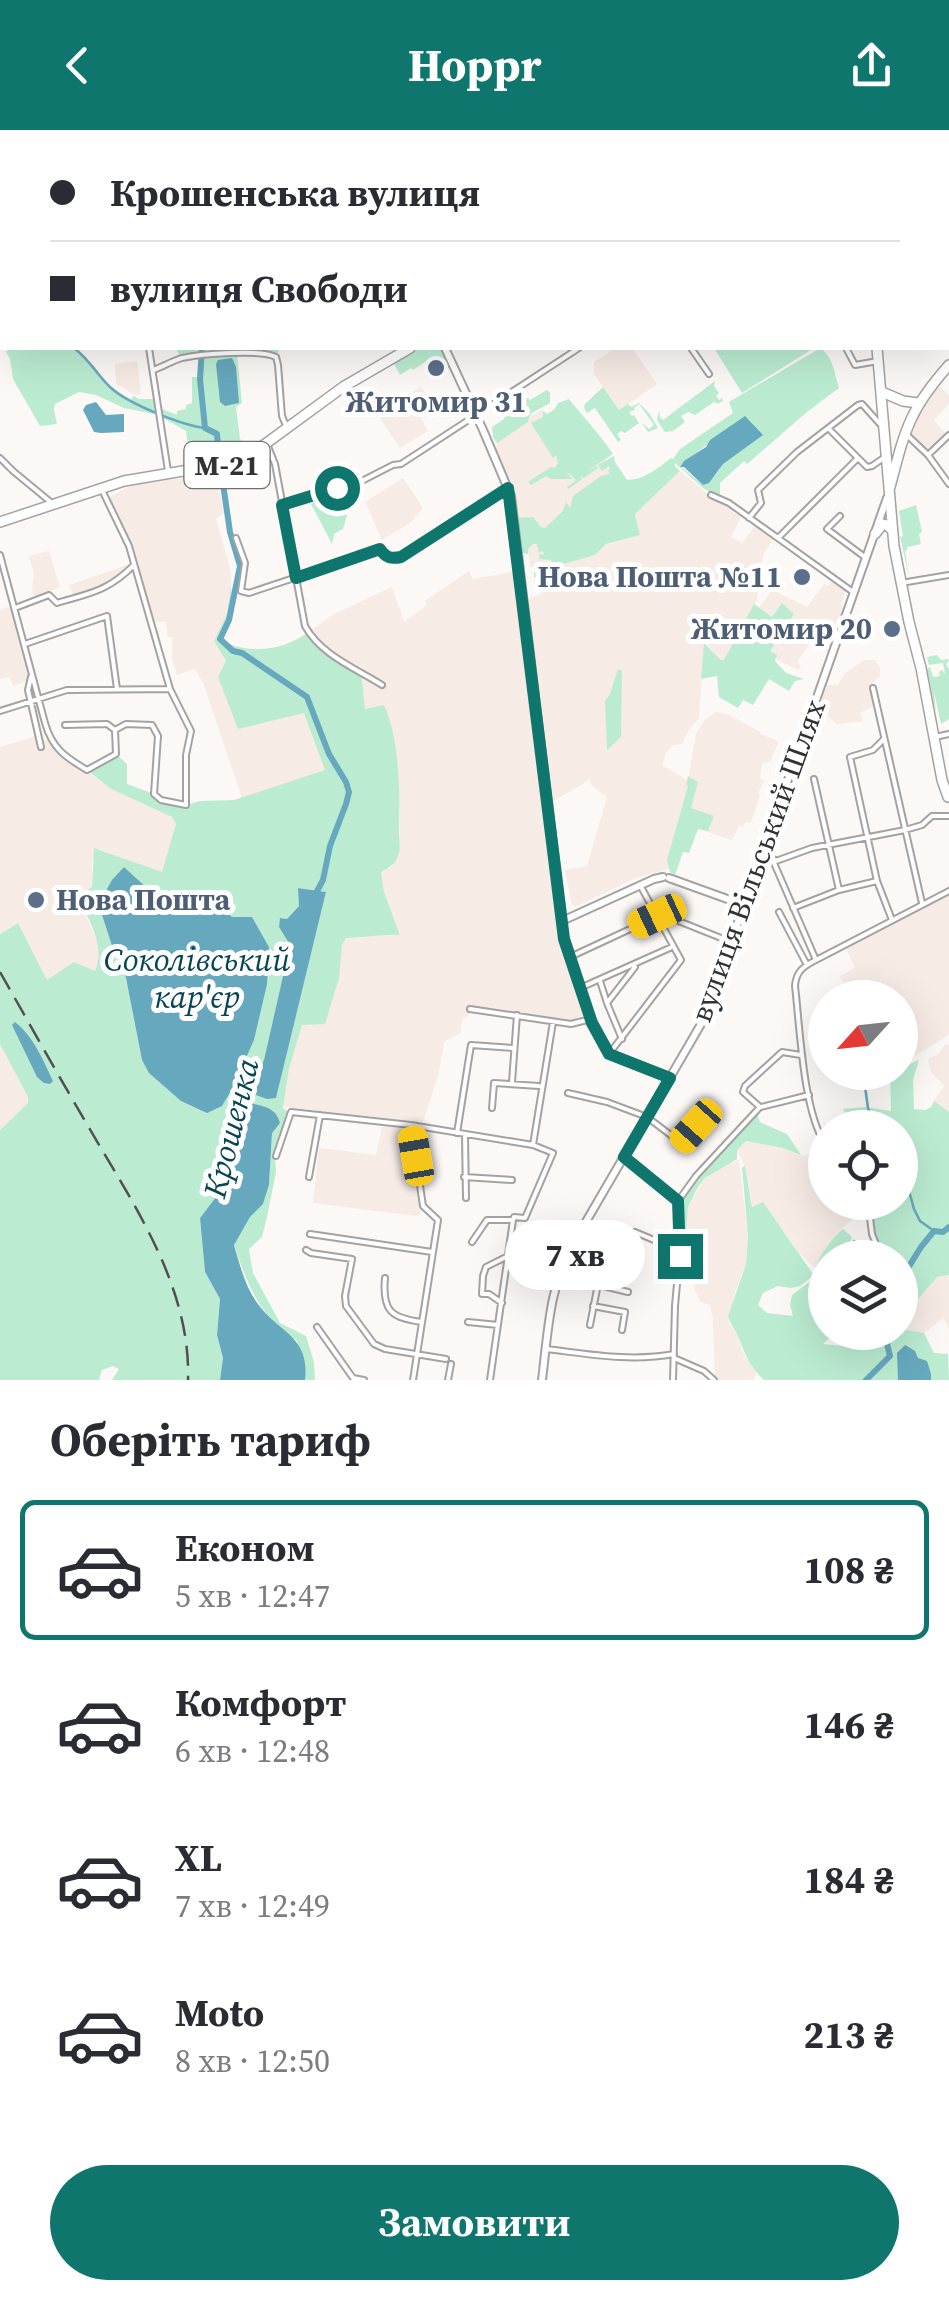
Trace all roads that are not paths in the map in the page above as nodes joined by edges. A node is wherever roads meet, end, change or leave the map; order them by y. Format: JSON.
{"nodes":[{"id":1,"x":149,"y":350,"type":"edge"},
{"id":2,"x":407,"y":350,"type":"edge"},
{"id":3,"x":446,"y":350,"type":"edge"},
{"id":4,"x":576,"y":350,"type":"edge"},
{"id":5,"x":693,"y":350,"type":"edge"},
{"id":6,"x":847,"y":350,"type":"edge"},
{"id":7,"x":877,"y":350,"type":"edge"},
{"id":8,"x":878,"y":361,"type":"junction"},
{"id":9,"x":949,"y":364,"type":"edge"},
{"id":10,"x":152,"y":370,"type":"junction"},
{"id":11,"x":709,"y":374,"type":"dead end"},
{"id":12,"x":882,"y":392,"type":"junction"},
{"id":13,"x":918,"y":402,"type":"junction"},
{"id":14,"x":477,"y":416,"type":"junction"},
{"id":15,"x":882,"y":426,"type":"junction"},
{"id":16,"x":287,"y":429,"type":"junction"},
{"id":17,"x":829,"y":429,"type":"junction"},
{"id":18,"x":904,"y":433,"type":"junction"},
{"id":19,"x":949,"y":435,"type":"edge"},
{"id":20,"x":267,"y":444,"type":"junction"},
{"id":21,"x":928,"y":455,"type":"junction"},
{"id":22,"x":0,"y":458,"type":"edge"},
{"id":23,"x":858,"y":458,"type":"junction"},
{"id":24,"x":885,"y":458,"type":"junction"},
{"id":25,"x":168,"y":473,"type":"junction"},
{"id":26,"x":946,"y":473,"type":"edge"},
{"id":27,"x":949,"y":484,"type":"edge"},
{"id":28,"x":890,"y":485,"type":"junction"},
{"id":29,"x":101,"y":488,"type":"junction"},
{"id":30,"x":508,"y":488,"type":"junction"},
{"id":31,"x":711,"y":495,"type":"dead end"},
{"id":32,"x":53,"y":504,"type":"junction"},
{"id":33,"x":282,"y":505,"type":"junction"},
{"id":34,"x":840,"y":516,"type":"dead end"},
{"id":35,"x":749,"y":518,"type":"junction"},
{"id":36,"x":0,"y":522,"type":"edge"},
{"id":37,"x":892,"y":530,"type":"junction"},
{"id":38,"x":875,"y":534,"type":"junction"},
{"id":39,"x":236,"y":538,"type":"dead end"},
{"id":40,"x":778,"y":538,"type":"junction"},
{"id":41,"x":0,"y":555,"type":"edge"},
{"id":42,"x":866,"y":558,"type":"junction"},
{"id":43,"x":134,"y":565,"type":"junction"},
{"id":44,"x":949,"y":575,"type":"edge"},
{"id":45,"x":296,"y":578,"type":"junction"},
{"id":46,"x":907,"y":582,"type":"junction"},
{"id":47,"x":854,"y":592,"type":"junction"},
{"id":48,"x":14,"y":608,"type":"junction"},
{"id":49,"x":914,"y":634,"type":"junction"},
{"id":50,"x":24,"y":645,"type":"junction"},
{"id":51,"x":31,"y":672,"type":"junction"},
{"id":52,"x":382,"y":685,"type":"dead end"},
{"id":53,"x":873,"y":688,"type":"dead end"},
{"id":54,"x":117,"y":689,"type":"junction"},
{"id":55,"x":170,"y":689,"type":"junction"},
{"id":56,"x":38,"y":699,"type":"junction"},
{"id":57,"x":31,"y":702,"type":"junction"},
{"id":58,"x":0,"y":712,"type":"edge"},
{"id":59,"x":65,"y":725,"type":"dead end"},
{"id":60,"x":116,"y":730,"type":"junction"},
{"id":61,"x":949,"y":734,"type":"edge"},
{"id":62,"x":935,"y":737,"type":"junction"},
{"id":63,"x":884,"y":739,"type":"junction"},
{"id":64,"x":41,"y":747,"type":"dead end"},
{"id":65,"x":814,"y":779,"type":"dead end"},
{"id":66,"x":948,"y":799,"type":"edge"},
{"id":67,"x":949,"y":816,"type":"edge"},
{"id":68,"x":905,"y":830,"type":"junction"},
{"id":69,"x":867,"y":838,"type":"junction"},
{"id":70,"x":829,"y":846,"type":"junction"},
{"id":71,"x":763,"y":851,"type":"junction"},
{"id":72,"x":772,"y":858,"type":"junction"},
{"id":73,"x":877,"y":881,"type":"junction"},
{"id":74,"x":640,"y":885,"type":"junction"},
{"id":75,"x":840,"y":890,"type":"junction"},
{"id":76,"x":949,"y":891,"type":"edge"},
{"id":77,"x":923,"y":904,"type":"junction"},
{"id":78,"x":744,"y":905,"type":"junction"},
{"id":79,"x":793,"y":908,"type":"junction"},
{"id":80,"x":779,"y":912,"type":"dead end"},
{"id":81,"x":656,"y":914,"type":"junction"},
{"id":82,"x":892,"y":920,"type":"junction"},
{"id":83,"x":562,"y":921,"type":"junction"},
{"id":84,"x":731,"y":942,"type":"junction"},
{"id":85,"x":674,"y":946,"type":"junction"},
{"id":86,"x":570,"y":957,"type":"junction"},
{"id":87,"x":816,"y":960,"type":"junction"},
{"id":88,"x":637,"y":963,"type":"junction"},
{"id":89,"x":806,"y":965,"type":"junction"},
{"id":90,"x":600,"y":981,"type":"junction"},
{"id":91,"x":580,"y":988,"type":"junction"},
{"id":92,"x":607,"y":1003,"type":"junction"},
{"id":93,"x":470,"y":1009,"type":"dead end"},
{"id":94,"x":518,"y":1015,"type":"junction"},
{"id":95,"x":590,"y":1020,"type":"junction"},
{"id":96,"x":553,"y":1022,"type":"junction"},
{"id":97,"x":622,"y":1039,"type":"junction"},
{"id":98,"x":513,"y":1048,"type":"junction"},
{"id":99,"x":609,"y":1054,"type":"junction"},
{"id":100,"x":803,"y":1054,"type":"junction"},
{"id":101,"x":670,"y":1078,"type":"junction"},
{"id":102,"x":512,"y":1082,"type":"junction"},
{"id":103,"x":541,"y":1086,"type":"junction"},
{"id":104,"x":568,"y":1093,"type":"dead end"},
{"id":105,"x":809,"y":1096,"type":"junction"},
{"id":106,"x":760,"y":1107,"type":"junction"},
{"id":107,"x":492,"y":1108,"type":"dead end"},
{"id":108,"x":812,"y":1110,"type":"edge"},
{"id":109,"x":716,"y":1114,"type":"dead end"},
{"id":110,"x":320,"y":1115,"type":"junction"},
{"id":111,"x":647,"y":1117,"type":"junction"},
{"id":112,"x":411,"y":1125,"type":"junction"},
{"id":113,"x":457,"y":1134,"type":"junction"},
{"id":114,"x":464,"y":1135,"type":"junction"},
{"id":115,"x":533,"y":1145,"type":"junction"},
{"id":116,"x":276,"y":1156,"type":"dead end"},
{"id":117,"x":624,"y":1157,"type":"junction"},
{"id":118,"x":464,"y":1177,"type":"junction"},
{"id":119,"x":309,"y":1178,"type":"dead end"},
{"id":120,"x":512,"y":1180,"type":"dead end"},
{"id":121,"x":466,"y":1198,"type":"dead end"},
{"id":122,"x":678,"y":1201,"type":"junction"},
{"id":123,"x":513,"y":1220,"type":"junction"},
{"id":124,"x":635,"y":1232,"type":"dead end"},
{"id":125,"x":310,"y":1234,"type":"dead end"},
{"id":126,"x":472,"y":1242,"type":"dead end"},
{"id":127,"x":306,"y":1250,"type":"dead end"},
{"id":128,"x":680,"y":1251,"type":"junction"},
{"id":129,"x":432,"y":1252,"type":"junction"},
{"id":130,"x":508,"y":1256,"type":"junction"},
{"id":131,"x":558,"y":1275,"type":"junction"},
{"id":132,"x":385,"y":1278,"type":"dead end"},
{"id":133,"x":598,"y":1284,"type":"junction"},
{"id":134,"x":628,"y":1292,"type":"dead end"},
{"id":135,"x":502,"y":1303,"type":"junction"},
{"id":136,"x":594,"y":1306,"type":"junction"},
{"id":137,"x":422,"y":1322,"type":"junction"},
{"id":138,"x":468,"y":1322,"type":"dead end"},
{"id":139,"x":498,"y":1325,"type":"junction"},
{"id":140,"x":590,"y":1325,"type":"dead end"},
{"id":141,"x":317,"y":1327,"type":"dead end"},
{"id":142,"x":622,"y":1330,"type":"dead end"},
{"id":143,"x":546,"y":1349,"type":"junction"},
{"id":144,"x":417,"y":1354,"type":"junction"},
{"id":145,"x":674,"y":1356,"type":"junction"},
{"id":146,"x":353,"y":1378,"type":"edge"},
{"id":147,"x":364,"y":1380,"type":"edge"},
{"id":148,"x":413,"y":1380,"type":"edge"},
{"id":149,"x":448,"y":1380,"type":"edge"},
{"id":150,"x":490,"y":1380,"type":"edge"},
{"id":151,"x":542,"y":1380,"type":"edge"},
{"id":152,"x":673,"y":1380,"type":"edge"},
{"id":153,"x":714,"y":1380,"type":"edge"}],
"edges":[{"from":1,"to":10,"type":"street"},
{"from":2,"to":16,"type":"main road","number":"М-21"},
{"from":3,"to":14,"type":"street"},
{"from":4,"to":14,"type":"street"},
{"from":5,"to":11,"type":"street"},
{"from":6,"to":8,"type":"street"},
{"from":7,"to":8,"type":"main road"},
{"from":8,"to":12,"type":"main road"},
{"from":9,"to":13,"type":"main road"},
{"from":10,"to":16,"type":"street"},
{"from":10,"to":25,"type":"street"},
{"from":12,"to":13,"type":"main road"},
{"from":12,"to":15,"type":"main road"},
{"from":12,"to":28,"type":"main road"},
{"from":13,"to":18,"type":"main road"},
{"from":13,"to":28,"type":"main road"},
{"from":14,"to":30,"type":"street"},
{"from":14,"to":33,"type":"street"},
{"from":15,"to":17,"type":"street"},
{"from":15,"to":24,"type":"main road"},
{"from":16,"to":20,"type":"main road","number":"М-21"},
{"from":17,"to":23,"type":"street"},
{"from":17,"to":35,"type":"street"},
{"from":18,"to":21,"type":"street"},
{"from":18,"to":28,"type":"main road"},
{"from":19,"to":21,"type":"street"},
{"from":20,"to":25,"type":"main road","number":"М-21"},
{"from":20,"to":33,"type":"street"},
{"from":21,"to":26,"type":"street"},
{"from":22,"to":32,"type":"street"},
{"from":23,"to":24,"type":"street"},
{"from":23,"to":40,"type":"street"},
{"from":24,"to":28,"type":"main road"},
{"from":25,"to":29,"type":"main road","number":"М-21"},
{"from":26,"to":27,"type":"street"},
{"from":28,"to":37,"type":"main road"},
{"from":28,"to":38,"type":"street","name":"вулиця Вільський Шлях"},
{"from":28,"to":46,"type":"main road"},
{"from":29,"to":32,"type":"main road","number":"М-21"},
{"from":29,"to":43,"type":"street"},
{"from":30,"to":45,"type":"street"},
{"from":30,"to":83,"type":"street"},
{"from":31,"to":35,"type":"street"},
{"from":32,"to":36,"type":"main road","number":"М-21"},
{"from":33,"to":45,"type":"street"},
{"from":34,"to":42,"type":"street"},
{"from":35,"to":40,"type":"street"},
{"from":37,"to":38,"type":"main road"},
{"from":37,"to":49,"type":"main road"},
{"from":38,"to":42,"type":"street","name":"вулиця Вільський Шлях"},
{"from":39,"to":45,"type":"street"},
{"from":40,"to":47,"type":"street"},
{"from":41,"to":48,"type":"street"},
{"from":42,"to":47,"type":"street","name":"вулиця Вільський Шлях"},
{"from":43,"to":48,"type":"street"},
{"from":43,"to":55,"type":"street"},
{"from":44,"to":46,"type":"street"},
{"from":45,"to":52,"type":"street"},
{"from":46,"to":49,"type":"main road"},
{"from":47,"to":71,"type":"street","name":"вулиця Вільський Шлях"},
{"from":48,"to":50,"type":"street"},
{"from":49,"to":62,"type":"main road"},
{"from":50,"to":51,"type":"street"},
{"from":50,"to":54,"type":"street"},
{"from":51,"to":56,"type":"street"},
{"from":51,"to":57,"type":"street"},
{"from":53,"to":63,"type":"street"},
{"from":54,"to":55,"type":"street"},
{"from":54,"to":56,"type":"street"},
{"from":55,"to":60,"type":"street"},
{"from":56,"to":57,"type":"street"},
{"from":56,"to":60,"type":"street"},
{"from":57,"to":58,"type":"street"},
{"from":57,"to":64,"type":"street"},
{"from":59,"to":60,"type":"street"},
{"from":61,"to":62,"type":"street"},
{"from":62,"to":66,"type":"main road"},
{"from":63,"to":68,"type":"street"},
{"from":63,"to":69,"type":"street"},
{"from":65,"to":70,"type":"street"},
{"from":67,"to":68,"type":"street"},
{"from":68,"to":69,"type":"street"},
{"from":68,"to":77,"type":"street"},
{"from":69,"to":70,"type":"street"},
{"from":69,"to":73,"type":"street"},
{"from":70,"to":72,"type":"street"},
{"from":70,"to":75,"type":"street"},
{"from":71,"to":72,"type":"street"},
{"from":71,"to":78,"type":"street","name":"вулиця Вільський Шлях"},
{"from":72,"to":79,"type":"street"},
{"from":73,"to":75,"type":"street"},
{"from":73,"to":82,"type":"street"},
{"from":74,"to":78,"type":"street"},
{"from":74,"to":81,"type":"street"},
{"from":74,"to":83,"type":"street"},
{"from":75,"to":79,"type":"street"},
{"from":76,"to":77,"type":"street"},
{"from":77,"to":82,"type":"street"},
{"from":78,"to":84,"type":"street","name":"вулиця Вільський Шлях"},
{"from":79,"to":87,"type":"street"},
{"from":80,"to":89,"type":"street"},
{"from":81,"to":84,"type":"street"},
{"from":81,"to":85,"type":"street"},
{"from":81,"to":86,"type":"street"},
{"from":82,"to":87,"type":"street"},
{"from":83,"to":86,"type":"street"},
{"from":84,"to":101,"type":"street","name":"вулиця Вільський Шлях"},
{"from":85,"to":88,"type":"street"},
{"from":85,"to":97,"type":"street"},
{"from":86,"to":91,"type":"street"},
{"from":87,"to":89,"type":"street"},
{"from":88,"to":90,"type":"street"},
{"from":88,"to":92,"type":"street"},
{"from":89,"to":100,"type":"street"},
{"from":90,"to":91,"type":"street"},
{"from":90,"to":92,"type":"street"},
{"from":91,"to":95,"type":"street"},
{"from":92,"to":97,"type":"street"},
{"from":93,"to":94,"type":"street"},
{"from":94,"to":96,"type":"street"},
{"from":94,"to":98,"type":"street"},
{"from":95,"to":96,"type":"street"},
{"from":95,"to":99,"type":"street"},
{"from":96,"to":103,"type":"street"},
{"from":97,"to":99,"type":"street"},
{"from":98,"to":102,"type":"street"},
{"from":98,"to":113,"type":"street"},
{"from":99,"to":101,"type":"street"},
{"from":100,"to":105,"type":"street"},
{"from":100,"to":106,"type":"street"},
{"from":101,"to":111,"type":"street","name":"вулиця Вільський Шлях"},
{"from":102,"to":103,"type":"street"},
{"from":102,"to":107,"type":"street"},
{"from":103,"to":115,"type":"street"},
{"from":104,"to":111,"type":"street"},
{"from":105,"to":106,"type":"street"},
{"from":105,"to":108,"type":"street"},
{"from":106,"to":122,"type":"street"},
{"from":109,"to":111,"type":"street"},
{"from":110,"to":112,"type":"street"},
{"from":110,"to":116,"type":"street"},
{"from":110,"to":119,"type":"street"},
{"from":111,"to":117,"type":"street","name":"вулиця Вільський Шлях"},
{"from":112,"to":113,"type":"street"},
{"from":112,"to":129,"type":"street"},
{"from":113,"to":114,"type":"street"},
{"from":114,"to":115,"type":"street"},
{"from":114,"to":118,"type":"street"},
{"from":115,"to":123,"type":"street"},
{"from":117,"to":122,"type":"street"},
{"from":117,"to":131,"type":"street","name":"вулиця Вільський Шлях"},
{"from":118,"to":120,"type":"street"},
{"from":118,"to":121,"type":"street"},
{"from":122,"to":128,"type":"street"},
{"from":123,"to":126,"type":"street"},
{"from":123,"to":130,"type":"street"},
{"from":124,"to":128,"type":"street"},
{"from":125,"to":129,"type":"street"},
{"from":127,"to":144,"type":"street"},
{"from":128,"to":145,"type":"street"},
{"from":129,"to":137,"type":"street"},
{"from":130,"to":135,"type":"street"},
{"from":130,"to":135,"type":"street"},
{"from":131,"to":133,"type":"street"},
{"from":131,"to":143,"type":"street","name":"вулиця Вільський Шлях"},
{"from":132,"to":137,"type":"street"},
{"from":133,"to":134,"type":"street"},
{"from":133,"to":136,"type":"street"},
{"from":135,"to":139,"type":"street"},
{"from":136,"to":140,"type":"street"},
{"from":136,"to":142,"type":"street"},
{"from":137,"to":144,"type":"street"},
{"from":138,"to":139,"type":"street"},
{"from":139,"to":150,"type":"street"},
{"from":141,"to":146,"type":"street"},
{"from":143,"to":145,"type":"street"},
{"from":143,"to":151,"type":"street","name":"вулиця Вільський Шлях"},
{"from":144,"to":148,"type":"street"},
{"from":144,"to":149,"type":"street"},
{"from":145,"to":152,"type":"street"},
{"from":145,"to":153,"type":"street"},
{"from":146,"to":147,"type":"street"}]}
